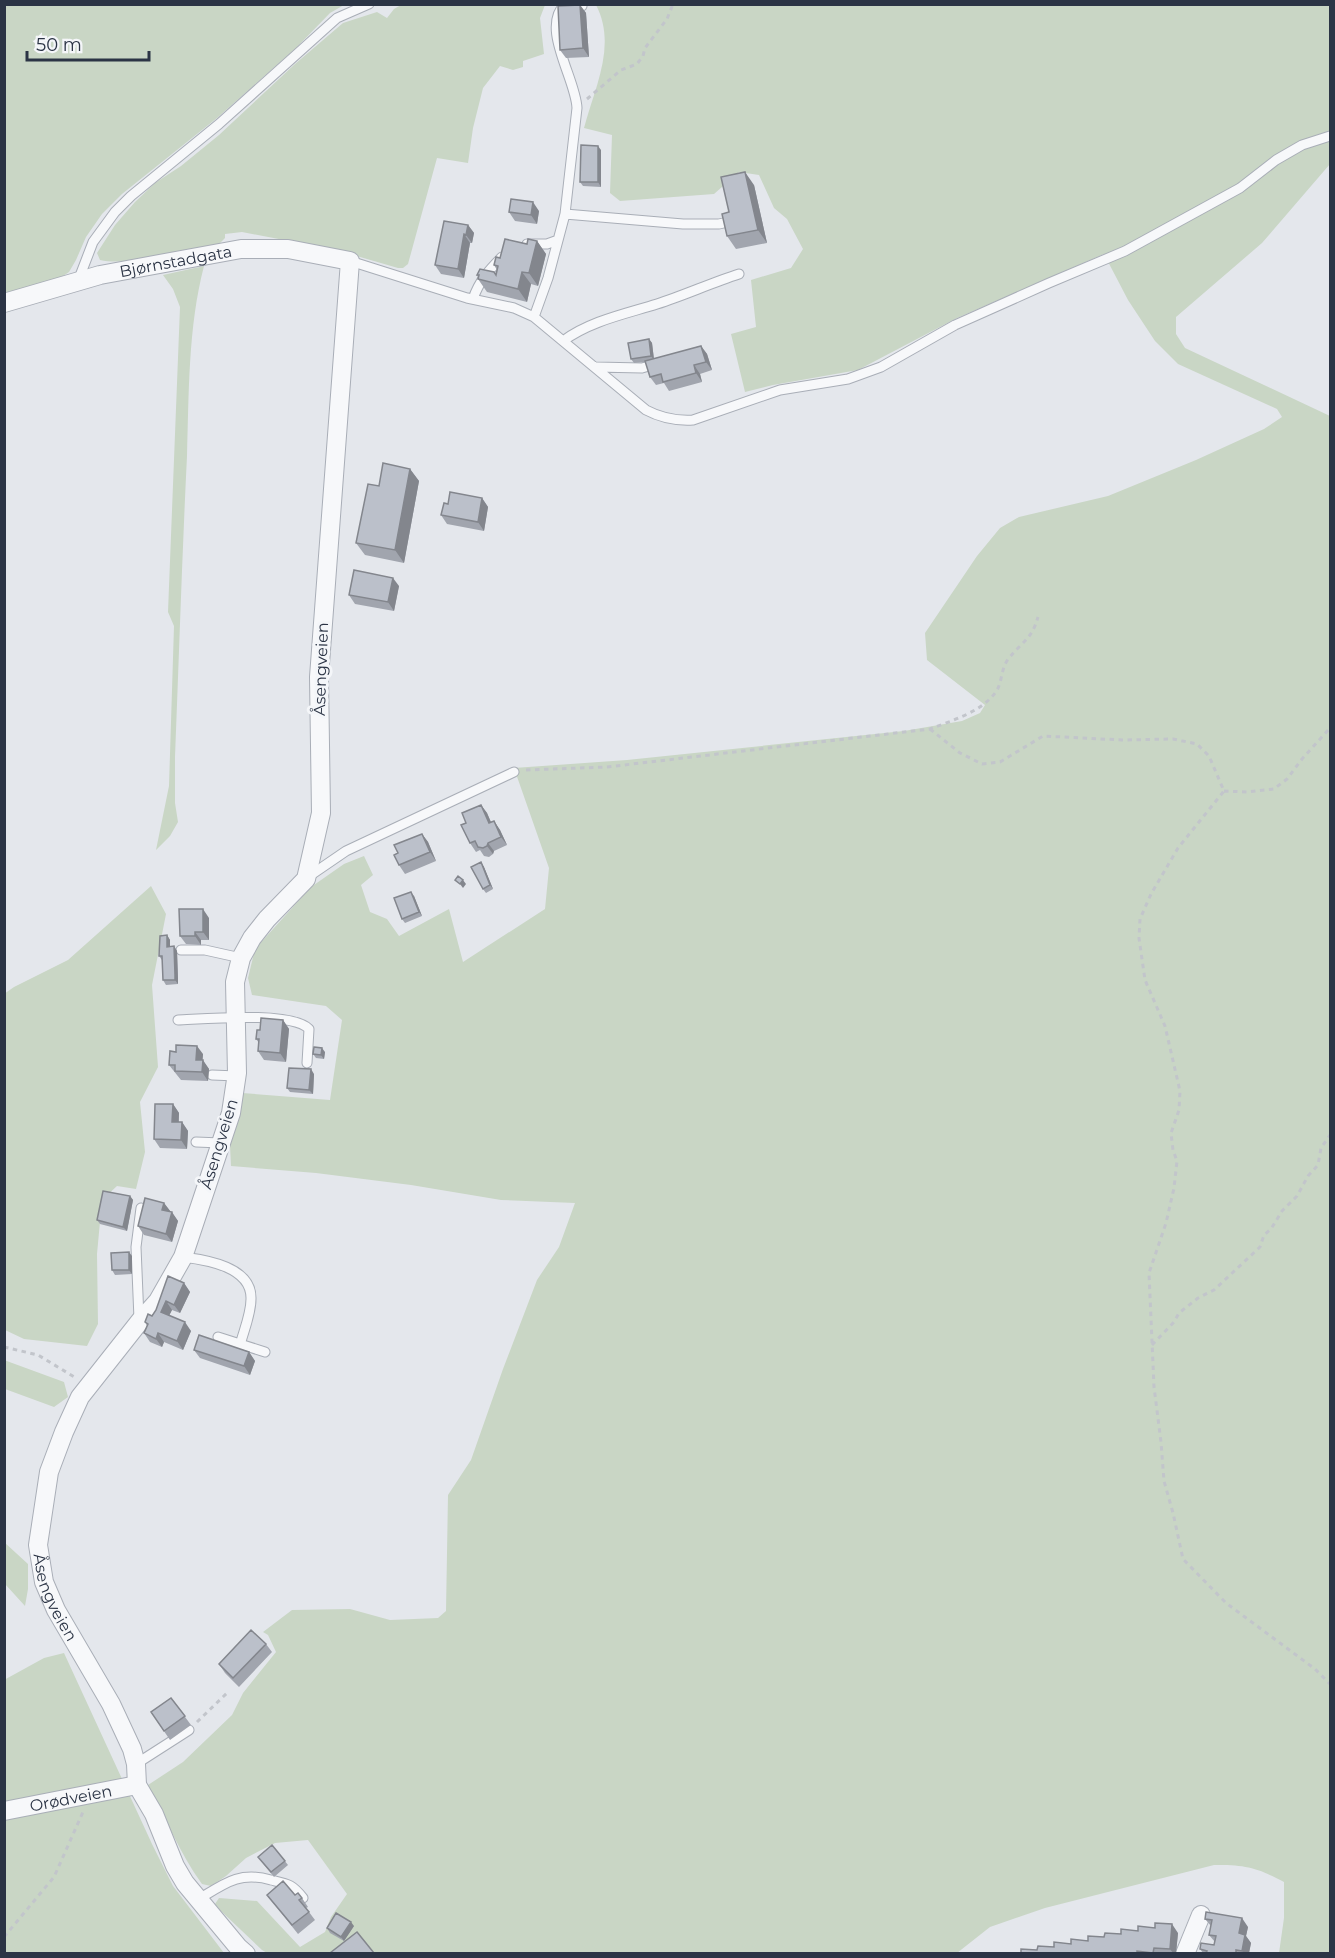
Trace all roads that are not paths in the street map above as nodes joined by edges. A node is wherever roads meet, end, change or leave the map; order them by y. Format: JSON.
{"nodes":[{"id":1,"x":369,"y":4,"type":"edge"},
{"id":2,"x":565,"y":4,"type":"edge"},
{"id":3,"x":1330,"y":136,"type":"edge"},
{"id":4,"x":565,"y":214,"type":"junction"},
{"id":5,"x":732,"y":221,"type":"edge"},
{"id":6,"x":558,"y":240,"type":"junction"},
{"id":7,"x":519,"y":245,"type":"edge"},
{"id":8,"x":509,"y":251,"type":"edge"},
{"id":9,"x":350,"y":261,"type":"junction"},
{"id":10,"x":739,"y":274,"type":"dead end"},
{"id":11,"x":78,"y":281,"type":"junction"},
{"id":12,"x":473,"y":298,"type":"junction"},
{"id":13,"x":4,"y":303,"type":"edge"},
{"id":14,"x":534,"y":317,"type":"junction"},
{"id":15,"x":563,"y":341,"type":"junction"},
{"id":16,"x":667,"y":360,"type":"edge"},
{"id":17,"x":596,"y":368,"type":"junction"},
{"id":18,"x":514,"y":772,"type":"road end"},
{"id":19,"x":306,"y":879,"type":"junction"},
{"id":20,"x":182,"y":950,"type":"dead end"},
{"id":21,"x":241,"y":958,"type":"junction"},
{"id":22,"x":235,"y":1017,"type":"junction"},
{"id":23,"x":178,"y":1020,"type":"dead end"},
{"id":24,"x":307,"y":1063,"type":"dead end"},
{"id":25,"x":212,"y":1075,"type":"dead end"},
{"id":26,"x":237,"y":1076,"type":"junction"},
{"id":27,"x":196,"y":1142,"type":"dead end"},
{"id":28,"x":221,"y":1143,"type":"junction"},
{"id":29,"x":141,"y":1208,"type":"edge"},
{"id":30,"x":183,"y":1257,"type":"junction"},
{"id":31,"x":140,"y":1321,"type":"junction"},
{"id":32,"x":218,"y":1337,"type":"dead end"},
{"id":33,"x":240,"y":1345,"type":"junction"},
{"id":34,"x":265,"y":1352,"type":"dead end"},
{"id":35,"x":189,"y":1730,"type":"road end"},
{"id":36,"x":136,"y":1764,"type":"junction"},
{"id":37,"x":137,"y":1785,"type":"junction"},
{"id":38,"x":4,"y":1811,"type":"edge"},
{"id":39,"x":303,"y":1898,"type":"edge"},
{"id":40,"x":199,"y":1899,"type":"junction"},
{"id":41,"x":1201,"y":1915,"type":"dead end"},
{"id":42,"x":246,"y":1953,"type":"edge"},
{"id":43,"x":1185,"y":1953,"type":"edge"}],
"edges":[{"from":1,"to":11,"type":"lane"},
{"from":2,"to":4,"type":"lane"},
{"from":3,"to":17,"type":"lane"},
{"from":4,"to":5,"type":"lane"},
{"from":4,"to":6,"type":"lane"},
{"from":6,"to":7,"type":"lane"},
{"from":6,"to":14,"type":"lane"},
{"from":8,"to":12,"type":"lane"},
{"from":9,"to":11,"type":"street","name":"Bjørnstadgata"},
{"from":9,"to":12,"type":"lane"},
{"from":9,"to":19,"type":"street","name":"Åsengveien"},
{"from":10,"to":15,"type":"lane"},
{"from":11,"to":13,"type":"street","name":"Bjørnstadgata"},
{"from":12,"to":14,"type":"lane"},
{"from":14,"to":15,"type":"lane"},
{"from":15,"to":17,"type":"lane"},
{"from":16,"to":17,"type":"lane"},
{"from":18,"to":19,"type":"lane"},
{"from":19,"to":21,"type":"street","name":"Åsengveien"},
{"from":20,"to":21,"type":"lane"},
{"from":21,"to":22,"type":"street","name":"Åsengveien"},
{"from":22,"to":23,"type":"lane"},
{"from":22,"to":24,"type":"lane"},
{"from":22,"to":26,"type":"street","name":"Åsengveien"},
{"from":25,"to":26,"type":"lane"},
{"from":26,"to":28,"type":"street","name":"Åsengveien"},
{"from":27,"to":28,"type":"lane"},
{"from":28,"to":30,"type":"street","name":"Åsengveien"},
{"from":29,"to":31,"type":"lane"},
{"from":30,"to":31,"type":"street","name":"Åsengveien"},
{"from":30,"to":33,"type":"lane"},
{"from":31,"to":36,"type":"street","name":"Åsengveien"},
{"from":32,"to":33,"type":"lane"},
{"from":33,"to":34,"type":"lane"},
{"from":35,"to":36,"type":"lane"},
{"from":36,"to":37,"type":"street","name":"Åsengveien"},
{"from":37,"to":38,"type":"street","name":"Orødveien"},
{"from":37,"to":40,"type":"street","name":"Åsengveien"},
{"from":39,"to":40,"type":"lane"},
{"from":40,"to":42,"type":"street","name":"Åsengveien"},
{"from":41,"to":43,"type":"street"}]}
